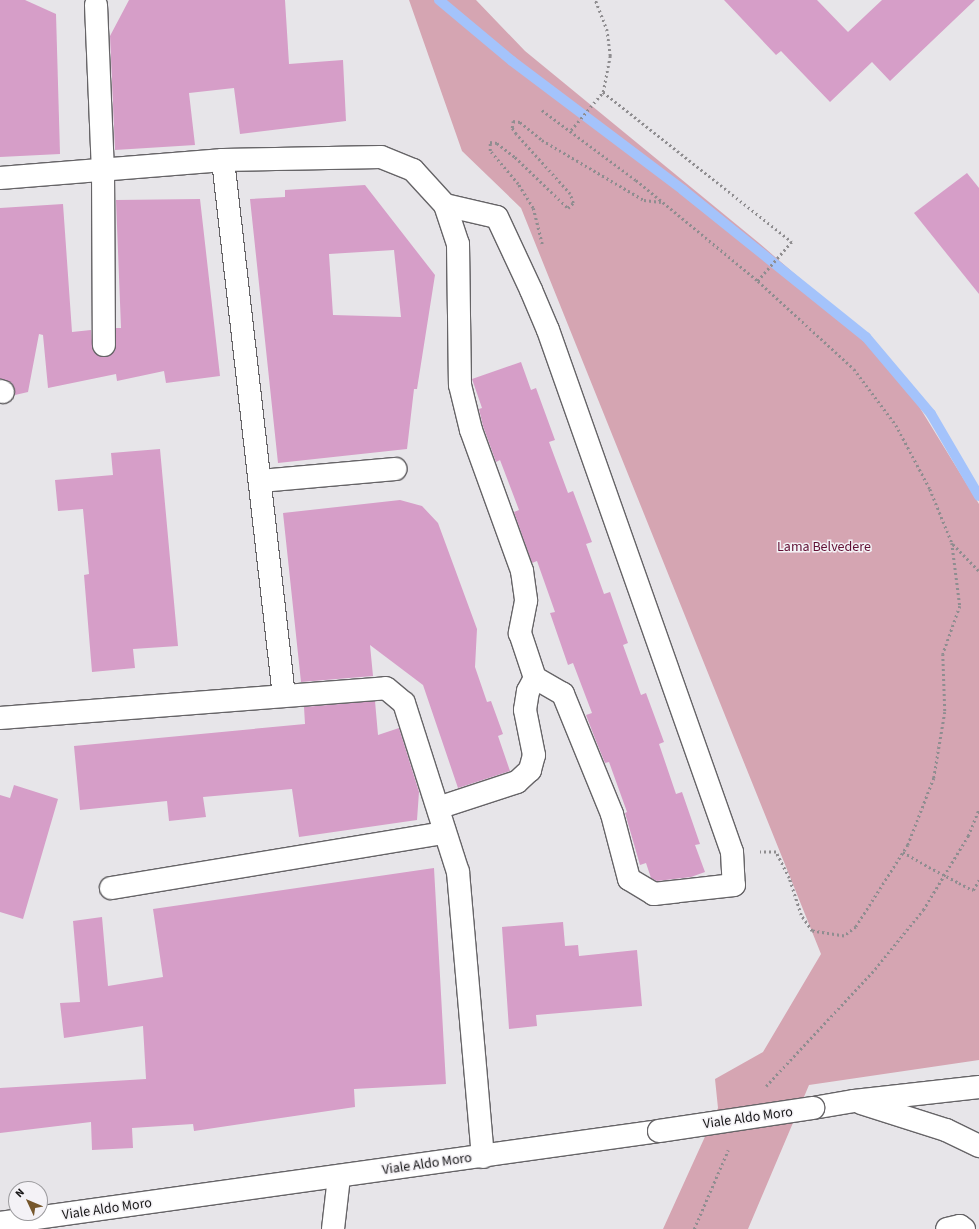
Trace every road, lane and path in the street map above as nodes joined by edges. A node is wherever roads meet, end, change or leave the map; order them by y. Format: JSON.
{"nodes":[{"id":1,"x":595,"y":0,"type":"edge"},
{"id":2,"x":94,"y":2,"type":"edge"},
{"id":3,"x":603,"y":92,"type":"junction"},
{"id":4,"x":542,"y":110,"type":"dead end"},
{"id":5,"x":571,"y":130,"type":"junction"},
{"id":6,"x":223,"y":160,"type":"junction"},
{"id":7,"x":103,"y":169,"type":"junction"},
{"id":8,"x":0,"y":178,"type":"edge"},
{"id":9,"x":662,"y":202,"type":"junction"},
{"id":10,"x":445,"y":205,"type":"junction"},
{"id":11,"x":544,"y":252,"type":"dead end"},
{"id":12,"x":758,"y":281,"type":"junction"},
{"id":13,"x":104,"y":345,"type":"dead end"},
{"id":14,"x":395,"y":469,"type":"dead end"},
{"id":15,"x":260,"y":481,"type":"junction"},
{"id":16,"x":952,"y":543,"type":"junction"},
{"id":17,"x":979,"y":571,"type":"edge"},
{"id":18,"x":535,"y":678,"type":"junction"},
{"id":19,"x":284,"y":696,"type":"junction"},
{"id":20,"x":0,"y":718,"type":"edge"},
{"id":21,"x":438,"y":808,"type":"junction"},
{"id":22,"x":979,"y":810,"type":"edge"},
{"id":23,"x":446,"y":833,"type":"junction"},
{"id":24,"x":732,"y":852,"type":"junction"},
{"id":25,"x":903,"y":852,"type":"junction"},
{"id":26,"x":979,"y":880,"type":"edge"},
{"id":27,"x":111,"y":888,"type":"dead end"},
{"id":28,"x":979,"y":1087,"type":"edge"},
{"id":29,"x":763,"y":1092,"type":"dead end"},
{"id":30,"x":854,"y":1101,"type":"junction"},
{"id":31,"x":732,"y":1143,"type":"dead end"},
{"id":32,"x":979,"y":1146,"type":"edge"},
{"id":33,"x":483,"y":1157,"type":"junction"},
{"id":34,"x":339,"y":1177,"type":"junction"},
{"id":35,"x":0,"y":1223,"type":"edge"},
{"id":36,"x":333,"y":1229,"type":"edge"},
{"id":37,"x":694,"y":1229,"type":"edge"},
{"id":38,"x":947,"y":1229,"type":"edge"},
{"id":39,"x":964,"y":1229,"type":"edge"}],
"edges":[{"from":1,"to":3,"type":"path"},
{"from":2,"to":7,"type":"street"},
{"from":3,"to":5,"type":"path"},
{"from":3,"to":12,"type":"path"},
{"from":4,"to":5,"type":"path"},
{"from":5,"to":9,"type":"path"},
{"from":6,"to":7,"type":"street"},
{"from":6,"to":10,"type":"street"},
{"from":6,"to":15,"type":"street"},
{"from":7,"to":8,"type":"street"},
{"from":7,"to":13,"type":"street"},
{"from":9,"to":11,"type":"path"},
{"from":9,"to":12,"type":"path"},
{"from":10,"to":18,"type":"street"},
{"from":10,"to":24,"type":"street"},
{"from":12,"to":16,"type":"path"},
{"from":14,"to":15,"type":"street"},
{"from":15,"to":19,"type":"street"},
{"from":16,"to":17,"type":"path"},
{"from":16,"to":25,"type":"path"},
{"from":18,"to":21,"type":"street"},
{"from":18,"to":24,"type":"street"},
{"from":19,"to":20,"type":"street"},
{"from":19,"to":21,"type":"street"},
{"from":21,"to":23,"type":"street"},
{"from":22,"to":29,"type":"path"},
{"from":23,"to":27,"type":"street"},
{"from":23,"to":33,"type":"street"},
{"from":24,"to":25,"type":"path"},
{"from":25,"to":26,"type":"path","bridge":true},
{"from":28,"to":30,"type":"street","name":"Viale Aldo Moro"},
{"from":30,"to":32,"type":"street","name":"Viale Aldo Moro"},
{"from":30,"to":33,"type":"street","name":"Viale Aldo Moro","bridge":true},
{"from":31,"to":37,"type":"path"},
{"from":33,"to":34,"type":"street","name":"Viale Aldo Moro"},
{"from":34,"to":35,"type":"street","name":"Viale Aldo Moro"},
{"from":34,"to":36,"type":"street"},
{"from":38,"to":39,"type":"street"}]}
